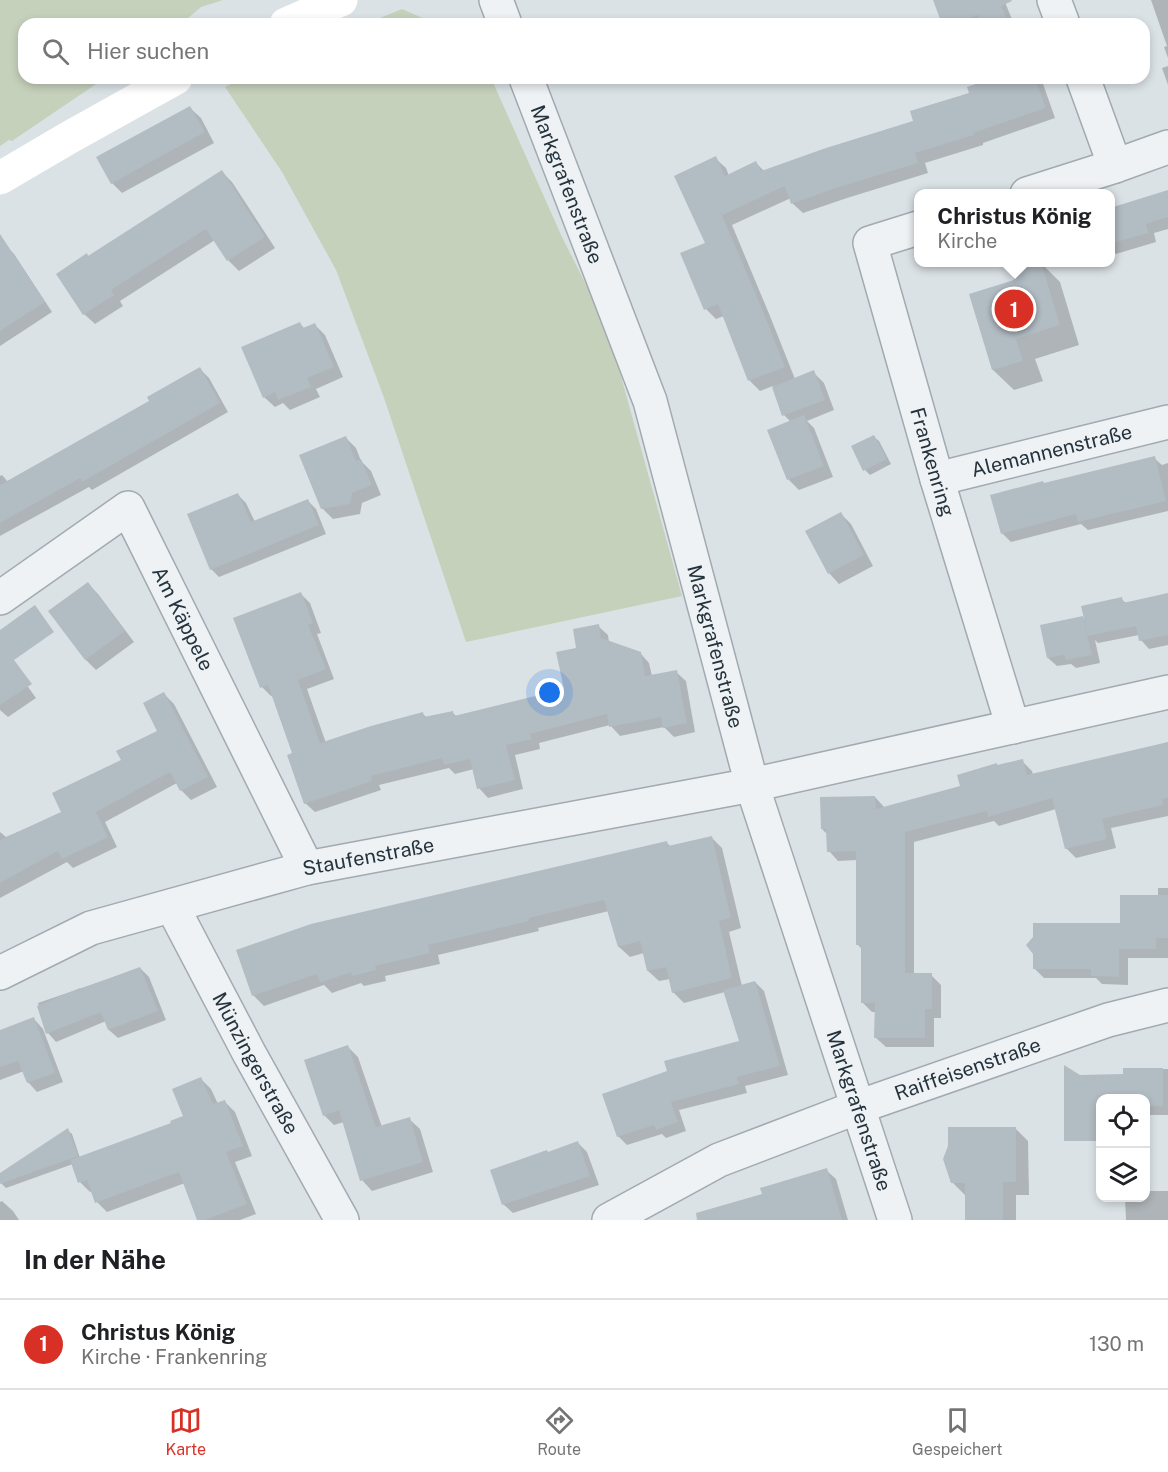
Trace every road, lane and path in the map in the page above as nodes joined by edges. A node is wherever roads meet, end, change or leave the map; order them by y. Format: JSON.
{"nodes":[{"id":1,"x":341,"y":0,"type":"edge"},
{"id":2,"x":496,"y":0,"type":"edge"},
{"id":3,"x":1054,"y":0,"type":"edge"},
{"id":4,"x":300,"y":18,"type":"edge"},
{"id":5,"x":503,"y":18,"type":"edge"},
{"id":6,"x":1061,"y":18,"type":"edge"},
{"id":7,"x":165,"y":84,"type":"edge"},
{"id":8,"x":528,"y":84,"type":"edge"},
{"id":9,"x":1085,"y":84,"type":"edge"},
{"id":10,"x":1168,"y":147,"type":"edge"},
{"id":11,"x":1114,"y":166,"type":"junction"},
{"id":12,"x":0,"y":178,"type":"edge"},
{"id":13,"x":1043,"y":189,"type":"edge"},
{"id":14,"x":914,"y":229,"type":"edge"},
{"id":15,"x":1168,"y":422,"type":"edge"},
{"id":16,"x":937,"y":479,"type":"junction"},
{"id":17,"x":0,"y":598,"type":"edge"},
{"id":18,"x":1168,"y":692,"type":"edge"},
{"id":19,"x":1013,"y":727,"type":"junction"},
{"id":20,"x":752,"y":785,"type":"junction"},
{"id":21,"x":307,"y":868,"type":"junction"},
{"id":22,"x":172,"y":906,"type":"junction"},
{"id":23,"x":0,"y":973,"type":"edge"},
{"id":24,"x":1168,"y":1005,"type":"edge"},
{"id":25,"x":858,"y":1107,"type":"junction"},
{"id":26,"x":342,"y":1220,"type":"edge"},
{"id":27,"x":609,"y":1220,"type":"edge"},
{"id":28,"x":895,"y":1220,"type":"edge"}],
"edges":[{"from":1,"to":4,"type":"main road"},
{"from":2,"to":5,"type":"street"},
{"from":3,"to":6,"type":"street"},
{"from":7,"to":12,"type":"main road"},
{"from":8,"to":20,"type":"street","name":"Markgrafenstraße"},
{"from":9,"to":11,"type":"street"},
{"from":10,"to":11,"type":"street"},
{"from":11,"to":13,"type":"street"},
{"from":14,"to":16,"type":"street","name":"Frankenring"},
{"from":15,"to":16,"type":"street","name":"Alemannenstraße"},
{"from":16,"to":19,"type":"street","name":"Frankenring"},
{"from":17,"to":21,"type":"street","name":"Am Käppele"},
{"from":18,"to":19,"type":"street"},
{"from":19,"to":20,"type":"street"},
{"from":20,"to":21,"type":"street","name":"Staufenstraße"},
{"from":20,"to":25,"type":"street","name":"Markgrafenstraße"},
{"from":21,"to":22,"type":"street","name":"Staufenstraße"},
{"from":22,"to":23,"type":"street","name":"Staufenstraße"},
{"from":22,"to":26,"type":"street","name":"Münzingerstraße"},
{"from":24,"to":25,"type":"street","name":"Raiffeisenstraße"},
{"from":25,"to":27,"type":"street","name":"Raiffeisenstraße"},
{"from":25,"to":28,"type":"street","name":"Markgrafenstraße"}]}
